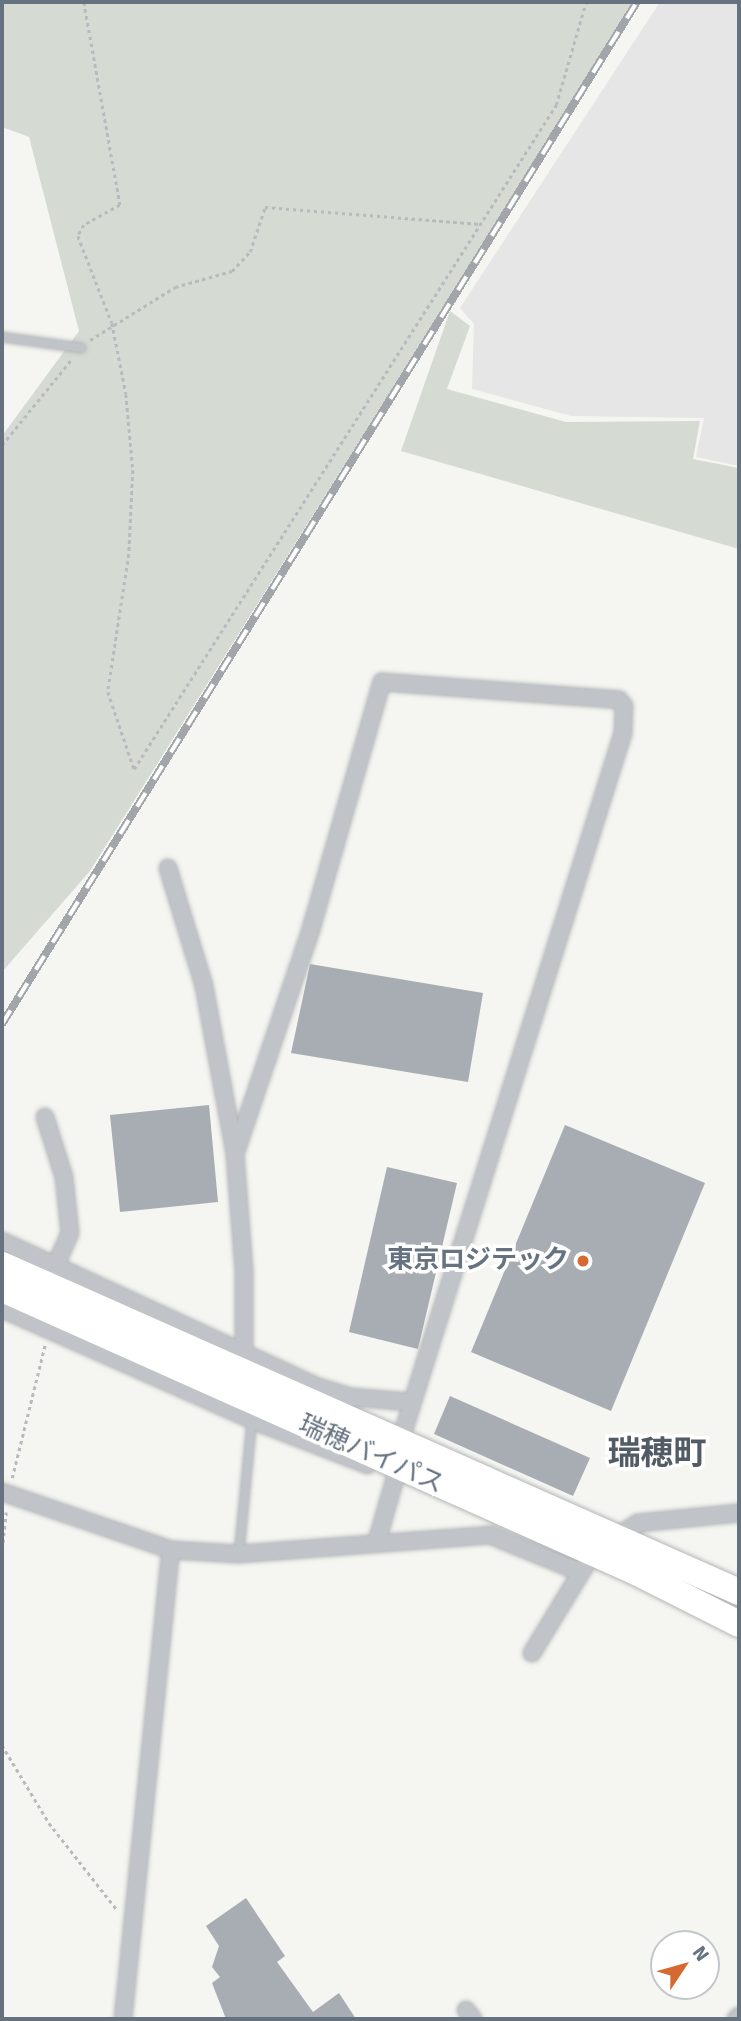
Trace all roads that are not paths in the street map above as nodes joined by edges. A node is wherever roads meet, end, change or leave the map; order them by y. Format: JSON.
{"nodes":[{"id":1,"x":2,"y":337,"type":"edge"},
{"id":2,"x":80,"y":348,"type":"road end"},
{"id":3,"x":168,"y":868,"type":"dead end"},
{"id":4,"x":46,"y":1116,"type":"dead end"},
{"id":5,"x":235,"y":1154,"type":"junction"},
{"id":6,"x":2,"y":1241,"type":"edge"},
{"id":7,"x":2,"y":1265,"type":"edge"},
{"id":8,"x":55,"y":1266,"type":"junction"},
{"id":9,"x":2,"y":1289,"type":"edge"},
{"id":10,"x":2,"y":1309,"type":"edge"},
{"id":11,"x":113,"y":1326,"type":"junction"},
{"id":12,"x":244,"y":1354,"type":"junction"},
{"id":13,"x":410,"y":1402,"type":"junction"},
{"id":14,"x":252,"y":1420,"type":"junction"},
{"id":15,"x":401,"y":1440,"type":"junction"},
{"id":16,"x":407,"y":1476,"type":"junction"},
{"id":17,"x":5,"y":1492,"type":"edge"},
{"id":18,"x":739,"y":1513,"type":"edge"},
{"id":19,"x":617,"y":1535,"type":"junction"},
{"id":20,"x":377,"y":1541,"type":"junction"},
{"id":21,"x":172,"y":1550,"type":"junction"},
{"id":22,"x":239,"y":1554,"type":"junction"},
{"id":23,"x":588,"y":1564,"type":"junction"},
{"id":24,"x":739,"y":1592,"type":"edge"},
{"id":25,"x":739,"y":1625,"type":"edge"},
{"id":26,"x":533,"y":1653,"type":"dead end"},
{"id":27,"x":123,"y":2019,"type":"edge"}],
"edges":[{"from":1,"to":2,"type":"lane"},
{"from":3,"to":5,"type":"street"},
{"from":4,"to":8,"type":"street"},
{"from":5,"to":12,"type":"street"},
{"from":5,"to":13,"type":"street"},
{"from":6,"to":8,"type":"street"},
{"from":7,"to":11,"type":"highway","name":"瑞穂バイパス"},
{"from":8,"to":12,"type":"street"},
{"from":9,"to":11,"type":"highway","name":"瑞穂バイパス"},
{"from":10,"to":14,"type":"street"},
{"from":11,"to":15,"type":"highway","name":"瑞穂バイパス"},
{"from":11,"to":16,"type":"highway","name":"瑞穂バイパス"},
{"from":12,"to":13,"type":"street"},
{"from":13,"to":15,"type":"street"},
{"from":14,"to":16,"type":"street"},
{"from":14,"to":22,"type":"lane"},
{"from":15,"to":19,"type":"highway","name":"瑞穂バイパス"},
{"from":16,"to":20,"type":"street"},
{"from":16,"to":23,"type":"highway","name":"瑞穂バイパス"},
{"from":17,"to":21,"type":"street"},
{"from":18,"to":19,"type":"street"},
{"from":19,"to":23,"type":"street"},
{"from":19,"to":24,"type":"highway","name":"瑞穂バイパス"},
{"from":20,"to":22,"type":"street"},
{"from":20,"to":23,"type":"street"},
{"from":21,"to":22,"type":"street"},
{"from":21,"to":27,"type":"street"},
{"from":23,"to":25,"type":"highway","name":"瑞穂バイパス"},
{"from":23,"to":26,"type":"street"}]}
